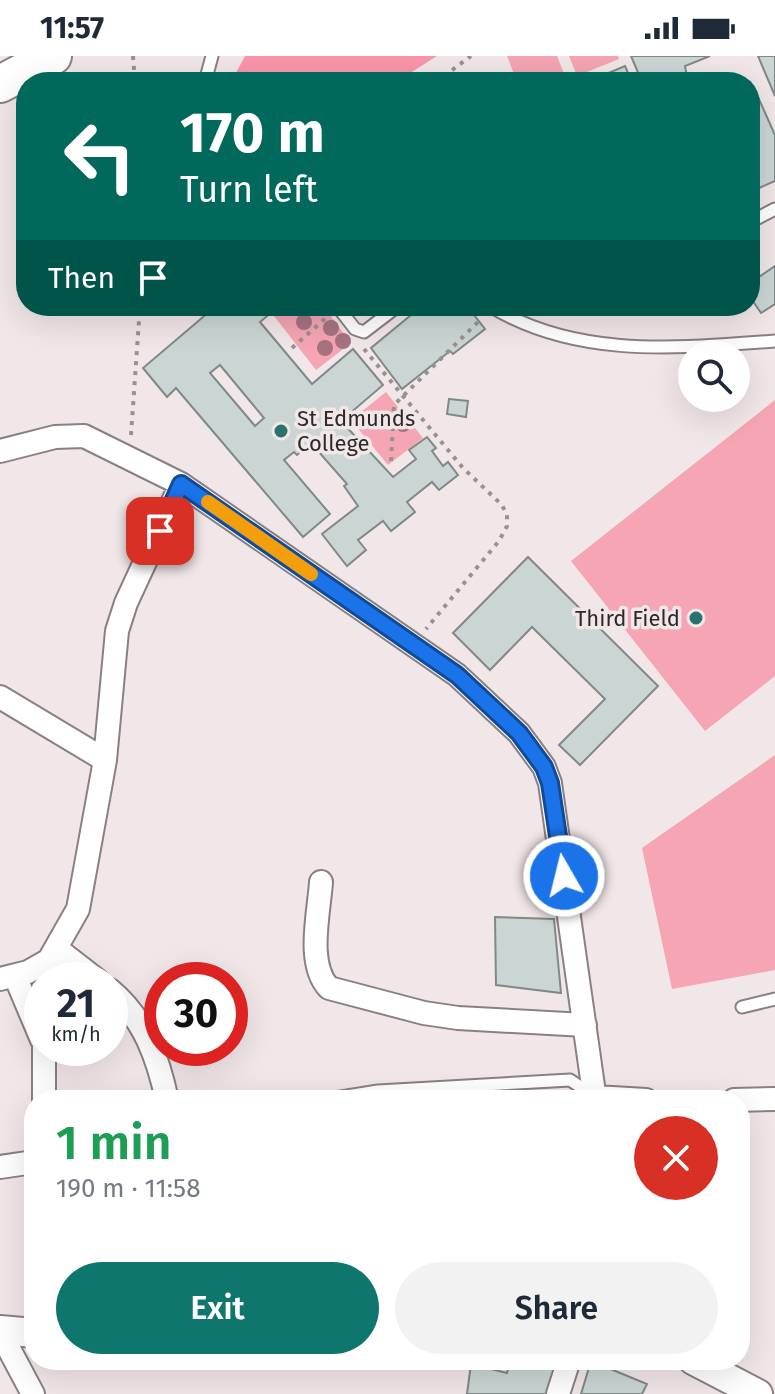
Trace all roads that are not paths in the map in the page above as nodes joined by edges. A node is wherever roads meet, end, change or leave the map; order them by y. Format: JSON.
{"nodes":[{"id":1,"x":53,"y":56,"type":"edge"},
{"id":2,"x":23,"y":72,"type":"edge"},
{"id":3,"x":346,"y":316,"type":"edge"},
{"id":4,"x":385,"y":316,"type":"edge"},
{"id":5,"x":509,"y":316,"type":"edge"},
{"id":6,"x":775,"y":341,"type":"edge"},
{"id":7,"x":0,"y":451,"type":"edge"},
{"id":8,"x":181,"y":484,"type":"junction"},
{"id":9,"x":0,"y":697,"type":"edge"},
{"id":10,"x":105,"y":760,"type":"junction"},
{"id":11,"x":321,"y":882,"type":"dead end"},
{"id":12,"x":57,"y":949,"type":"junction"},
{"id":13,"x":74,"y":962,"type":"edge"},
{"id":14,"x":8,"y":977,"type":"edge"},
{"id":15,"x":775,"y":999,"type":"edge"},
{"id":16,"x":24,"y":1007,"type":"edge"},
{"id":17,"x":128,"y":1007,"type":"edge"},
{"id":18,"x":742,"y":1007,"type":"dead end"},
{"id":19,"x":585,"y":1025,"type":"junction"},
{"id":20,"x":44,"y":1066,"type":"edge"},
{"id":21,"x":44,"y":1090,"type":"edge"},
{"id":22,"x":164,"y":1090,"type":"edge"},
{"id":23,"x":395,"y":1090,"type":"edge"},
{"id":24,"x":584,"y":1090,"type":"edge"},
{"id":25,"x":594,"y":1090,"type":"edge"},
{"id":26,"x":775,"y":1099,"type":"edge"},
{"id":27,"x":750,"y":1100,"type":"edge"},
{"id":28,"x":24,"y":1163,"type":"edge"},
{"id":29,"x":0,"y":1167,"type":"edge"},
{"id":30,"x":0,"y":1331,"type":"edge"},
{"id":31,"x":24,"y":1332,"type":"edge"},
{"id":32,"x":566,"y":1370,"type":"edge"},
{"id":33,"x":712,"y":1370,"type":"edge"},
{"id":34,"x":775,"y":1384,"type":"edge"},
{"id":35,"x":33,"y":1394,"type":"edge"},
{"id":36,"x":558,"y":1394,"type":"edge"},
{"id":37,"x":758,"y":1394,"type":"edge"}],
"edges":[{"from":1,"to":2,"type":"highway"},
{"from":3,"to":4,"type":"lane"},
{"from":5,"to":6,"type":"lane"},
{"from":7,"to":8,"type":"street"},
{"from":8,"to":10,"type":"street"},
{"from":8,"to":19,"type":"street"},
{"from":9,"to":10,"type":"street"},
{"from":10,"to":12,"type":"street"},
{"from":11,"to":19,"type":"street"},
{"from":12,"to":13,"type":"street"},
{"from":12,"to":14,"type":"street"},
{"from":14,"to":16,"type":"street"},
{"from":15,"to":18,"type":"lane"},
{"from":17,"to":22,"type":"street"},
{"from":19,"to":25,"type":"street"},
{"from":20,"to":21,"type":"street"},
{"from":23,"to":24,"type":"lane"},
{"from":26,"to":27,"type":"street"},
{"from":28,"to":29,"type":"street"},
{"from":30,"to":31,"type":"street"},
{"from":30,"to":35,"type":"street"},
{"from":32,"to":36,"type":"street"},
{"from":33,"to":37,"type":"street"},
{"from":34,"to":37,"type":"street"}]}
